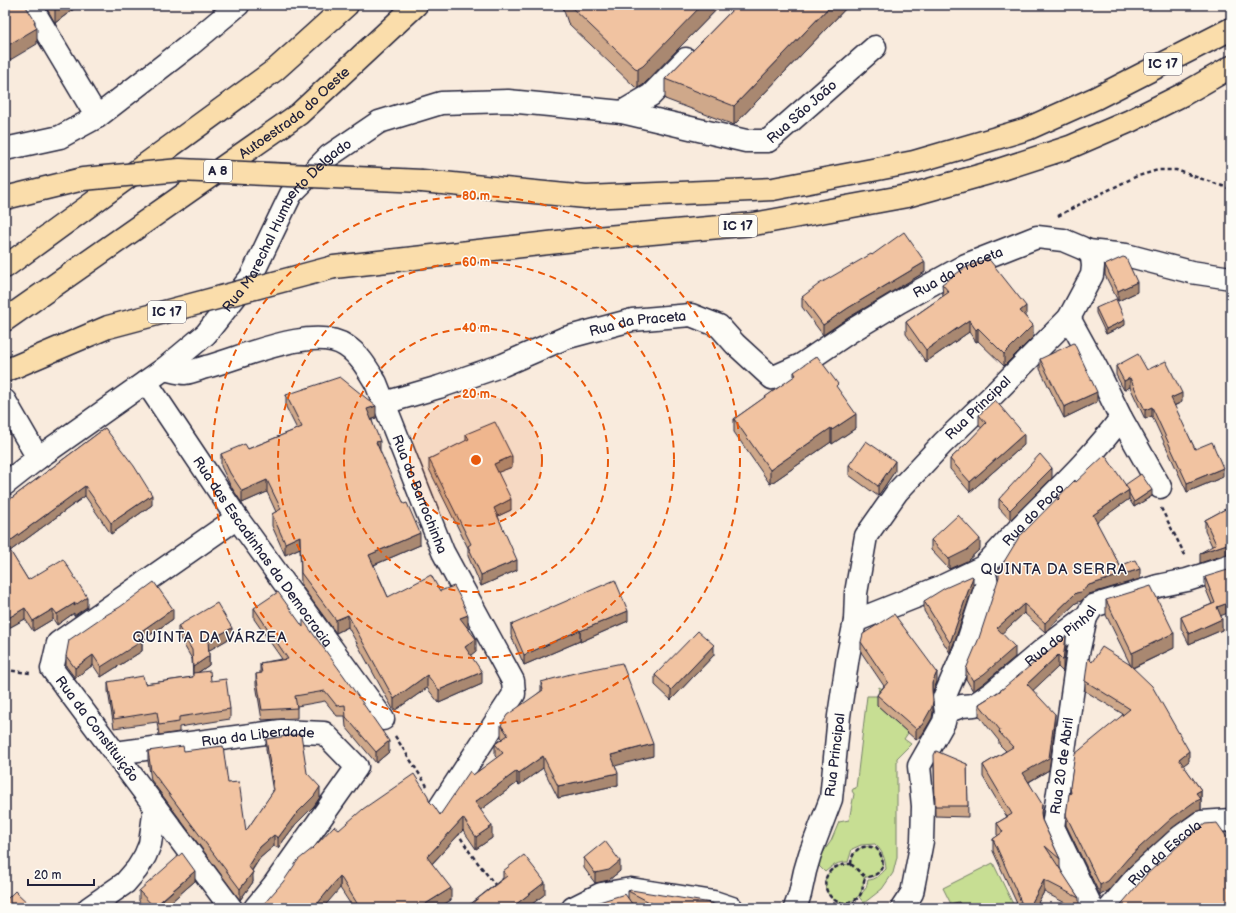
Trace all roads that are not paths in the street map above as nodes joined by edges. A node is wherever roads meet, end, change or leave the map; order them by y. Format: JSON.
{"nodes":[{"id":1,"x":30,"y":5,"type":"edge"},
{"id":2,"x":238,"y":5,"type":"edge"},
{"id":3,"x":347,"y":5,"type":"edge"},
{"id":4,"x":416,"y":5,"type":"edge"},
{"id":5,"x":1231,"y":29,"type":"edge"},
{"id":6,"x":700,"y":44,"type":"edge"},
{"id":7,"x":875,"y":47,"type":"dead end"},
{"id":8,"x":1231,"y":67,"type":"edge"},
{"id":9,"x":622,"y":112,"type":"junction"},
{"id":10,"x":97,"y":117,"type":"junction"},
{"id":11,"x":5,"y":149,"type":"edge"},
{"id":12,"x":5,"y":198,"type":"edge"},
{"id":13,"x":1088,"y":251,"type":"junction"},
{"id":14,"x":5,"y":267,"type":"edge"},
{"id":15,"x":1231,"y":278,"type":"edge"},
{"id":16,"x":1069,"y":318,"type":"junction"},
{"id":17,"x":5,"y":320,"type":"edge"},
{"id":18,"x":164,"y":369,"type":"junction"},
{"id":19,"x":5,"y":371,"type":"edge"},
{"id":20,"x":146,"y":382,"type":"junction"},
{"id":21,"x":5,"y":401,"type":"edge"},
{"id":22,"x":384,"y":403,"type":"junction"},
{"id":23,"x":1121,"y":418,"type":"junction"},
{"id":24,"x":38,"y":458,"type":"junction"},
{"id":25,"x":5,"y":484,"type":"edge"},
{"id":26,"x":1160,"y":487,"type":"road end"},
{"id":27,"x":237,"y":518,"type":"junction"},
{"id":28,"x":1231,"y":566,"type":"edge"},
{"id":29,"x":983,"y":567,"type":"junction"},
{"id":30,"x":1086,"y":617,"type":"junction"},
{"id":31,"x":855,"y":621,"type":"junction"},
{"id":32,"x":946,"y":712,"type":"junction"},
{"id":33,"x":383,"y":719,"type":"dead end"},
{"id":34,"x":115,"y":753,"type":"junction"},
{"id":35,"x":156,"y":807,"type":"junction"},
{"id":36,"x":440,"y":807,"type":"dead end"},
{"id":37,"x":1231,"y":820,"type":"edge"},
{"id":38,"x":90,"y":908,"type":"edge"},
{"id":39,"x":231,"y":908,"type":"edge"},
{"id":40,"x":255,"y":908,"type":"edge"},
{"id":41,"x":573,"y":908,"type":"edge"},
{"id":42,"x":732,"y":908,"type":"edge"},
{"id":43,"x":795,"y":908,"type":"edge"},
{"id":44,"x":902,"y":908,"type":"edge"},
{"id":45,"x":1092,"y":908,"type":"edge"},
{"id":46,"x":1110,"y":908,"type":"edge"}],
"edges":[{"from":1,"to":10,"type":"street"},
{"from":2,"to":10,"type":"street"},
{"from":3,"to":14,"type":"highway"},
{"from":4,"to":17,"type":"highway","name":"Autoestrada do Oeste","number":"A 8"},
{"from":5,"to":12,"type":"highway","number":"IC 17","bridge":true},
{"from":6,"to":9,"type":"street"},
{"from":7,"to":9,"type":"street","name":"Rua São João"},
{"from":8,"to":19,"type":"highway","number":"IC 17","bridge":true},
{"from":9,"to":18,"type":"street","name":"Rua Marechal Humberto Delgado"},
{"from":10,"to":11,"type":"street"},
{"from":13,"to":15,"type":"street"},
{"from":13,"to":16,"type":"street","name":"Rua Principal"},
{"from":13,"to":22,"type":"street","name":"Rua da Praceta"},
{"from":16,"to":23,"type":"street"},
{"from":16,"to":31,"type":"street","name":"Rua Principal"},
{"from":18,"to":20,"type":"street","name":"Rua Marechal Humberto Delgado"},
{"from":18,"to":22,"type":"street","name":"Rua da Barrochinha"},
{"from":20,"to":24,"type":"street","name":"Rua Marechal Humberto Delgado"},
{"from":20,"to":27,"type":"street","name":"Rua das Escadinhas da Democracia"},
{"from":21,"to":24,"type":"street"},
{"from":22,"to":36,"type":"street","name":"Rua da Barrochinha"},
{"from":23,"to":26,"type":"street"},
{"from":23,"to":29,"type":"street","name":"Rua do Poço"},
{"from":24,"to":25,"type":"street","name":"Rua Marechal Humberto Delgado"},
{"from":27,"to":33,"type":"street","name":"Rua das Escadinhas da Democracia"},
{"from":27,"to":34,"type":"street","name":"Rua da Constituição"},
{"from":28,"to":30,"type":"street","name":"Rua do Pinhal"},
{"from":29,"to":31,"type":"street"},
{"from":29,"to":32,"type":"street"},
{"from":30,"to":32,"type":"street","name":"Rua do Pinhal"},
{"from":30,"to":45,"type":"street","name":"Rua 20 de Abril"},
{"from":31,"to":43,"type":"street","name":"Rua Principal"},
{"from":32,"to":44,"type":"street"},
{"from":34,"to":35,"type":"street","name":"Rua da Constituição"},
{"from":34,"to":40,"type":"street","name":"Rua da Liberdade"},
{"from":35,"to":38,"type":"street"},
{"from":35,"to":39,"type":"street","name":"Rua da Constituição"},
{"from":37,"to":46,"type":"street","name":"Rua da Escola"},
{"from":41,"to":42,"type":"street"}]}
